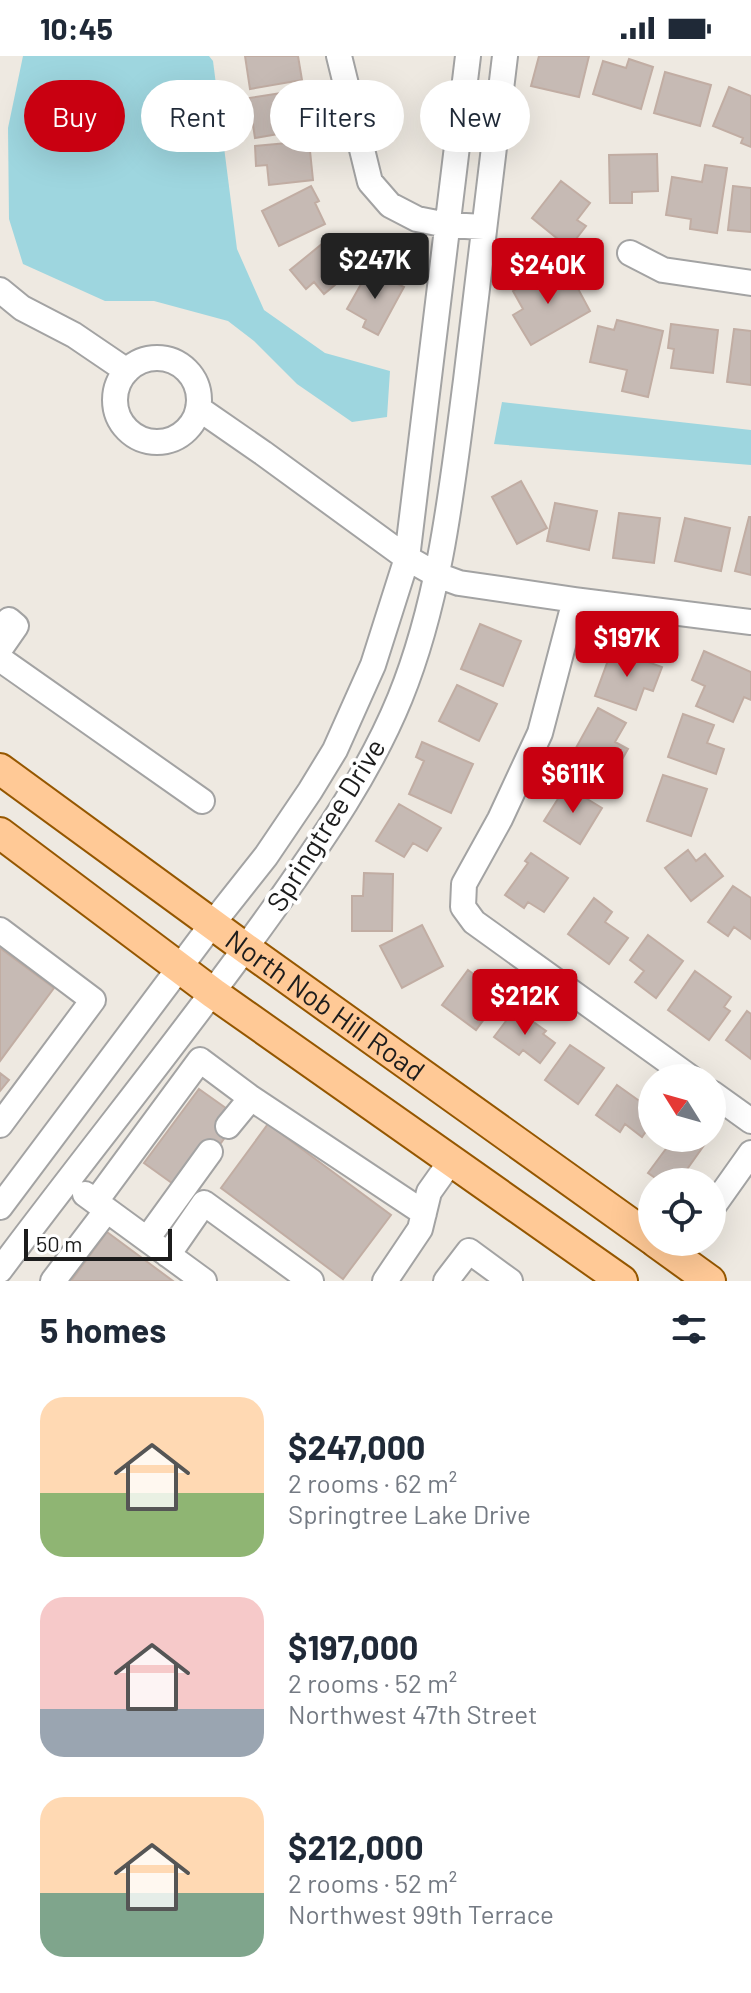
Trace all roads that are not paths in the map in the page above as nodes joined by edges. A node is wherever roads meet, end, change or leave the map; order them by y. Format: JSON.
{"nodes":[{"id":1,"x":339,"y":56,"type":"edge"},
{"id":2,"x":468,"y":56,"type":"edge"},
{"id":3,"x":505,"y":56,"type":"edge"},
{"id":4,"x":447,"y":225,"type":"junction"},
{"id":5,"x":484,"y":227,"type":"junction"},
{"id":6,"x":630,"y":253,"type":"dead end"},
{"id":7,"x":751,"y":283,"type":"edge"},
{"id":8,"x":0,"y":290,"type":"edge"},
{"id":9,"x":127,"y":371,"type":"junction"},
{"id":10,"x":198,"y":408,"type":"junction"},
{"id":11,"x":407,"y":558,"type":"junction"},
{"id":12,"x":437,"y":575,"type":"junction"},
{"id":13,"x":575,"y":600,"type":"junction"},
{"id":14,"x":9,"y":620,"type":"dead end"},
{"id":15,"x":751,"y":622,"type":"edge"},
{"id":16,"x":0,"y":649,"type":"edge"},
{"id":17,"x":0,"y":659,"type":"edge"},
{"id":18,"x":0,"y":769,"type":"edge"},
{"id":19,"x":202,"y":801,"type":"dead end"},
{"id":20,"x":0,"y":833,"type":"edge"},
{"id":21,"x":213,"y":923,"type":"junction"},
{"id":22,"x":0,"y":930,"type":"edge"},
{"id":23,"x":245,"y":948,"type":"junction"},
{"id":24,"x":180,"y":967,"type":"junction"},
{"id":25,"x":213,"y":993,"type":"junction"},
{"id":26,"x":672,"y":1064,"type":"edge"},
{"id":27,"x":251,"y":1098,"type":"junction"},
{"id":28,"x":726,"y":1103,"type":"edge"},
{"id":29,"x":751,"y":1121,"type":"edge"},
{"id":30,"x":0,"y":1125,"type":"edge"},
{"id":31,"x":228,"y":1126,"type":"dead end"},
{"id":32,"x":210,"y":1152,"type":"dead end"},
{"id":33,"x":751,"y":1153,"type":"edge"},
{"id":34,"x":451,"y":1161,"type":"junction"},
{"id":35,"x":21,"y":1179,"type":"junction"},
{"id":36,"x":67,"y":1180,"type":"junction"},
{"id":37,"x":726,"y":1188,"type":"edge"},
{"id":38,"x":51,"y":1202,"type":"junction"},
{"id":39,"x":102,"y":1206,"type":"junction"},
{"id":40,"x":0,"y":1207,"type":"edge"},
{"id":41,"x":424,"y":1213,"type":"junction"},
{"id":42,"x":638,"y":1224,"type":"edge"},
{"id":43,"x":147,"y":1239,"type":"junction"},
{"id":44,"x":168,"y":1255,"type":"junction"},
{"id":45,"x":681,"y":1256,"type":"edge"},
{"id":46,"x":0,"y":1270,"type":"edge"},
{"id":47,"x":53,"y":1281,"type":"edge"},
{"id":48,"x":204,"y":1281,"type":"edge"},
{"id":49,"x":311,"y":1281,"type":"edge"},
{"id":50,"x":385,"y":1281,"type":"edge"},
{"id":51,"x":446,"y":1281,"type":"edge"},
{"id":52,"x":510,"y":1281,"type":"edge"},
{"id":53,"x":622,"y":1281,"type":"edge"},
{"id":54,"x":710,"y":1281,"type":"edge"}],
"edges":[{"from":1,"to":4,"type":"street"},
{"from":2,"to":4,"type":"street"},
{"from":3,"to":5,"type":"street","name":"Springtree Drive"},
{"from":4,"to":5,"type":"street"},
{"from":4,"to":11,"type":"street"},
{"from":5,"to":12,"type":"street","name":"Springtree Drive"},
{"from":6,"to":7,"type":"street"},
{"from":8,"to":9,"type":"street"},
{"from":9,"to":10,"type":"street"},
{"from":9,"to":10,"type":"street"},
{"from":10,"to":11,"type":"street"},
{"from":11,"to":12,"type":"street"},
{"from":11,"to":21,"type":"street"},
{"from":12,"to":13,"type":"street"},
{"from":12,"to":23,"type":"street","name":"Springtree Drive"},
{"from":13,"to":15,"type":"street"},
{"from":13,"to":26,"type":"street"},
{"from":14,"to":16,"type":"street"},
{"from":17,"to":19,"type":"street"},
{"from":18,"to":21,"type":"main road","name":"North Nob Hill Road"},
{"from":20,"to":24,"type":"main road","name":"North Nob Hill Road"},
{"from":21,"to":23,"type":"main road","name":"North Nob Hill Road"},
{"from":21,"to":24,"type":"street"},
{"from":22,"to":30,"type":"street"},
{"from":23,"to":25,"type":"street","name":"Springtree Drive"},
{"from":23,"to":42,"type":"main road","name":"North Nob Hill Road"},
{"from":24,"to":25,"type":"main road","name":"North Nob Hill Road"},
{"from":24,"to":35,"type":"street"},
{"from":25,"to":34,"type":"main road","name":"North Nob Hill Road"},
{"from":25,"to":36,"type":"street","name":"Springtree Drive"},
{"from":27,"to":31,"type":"street"},
{"from":27,"to":39,"type":"street"},
{"from":27,"to":41,"type":"street"},
{"from":28,"to":29,"type":"street"},
{"from":32,"to":43,"type":"street"},
{"from":33,"to":37,"type":"street"},
{"from":34,"to":41,"type":"street"},
{"from":34,"to":53,"type":"main road","name":"North Nob Hill Road"},
{"from":35,"to":38,"type":"street"},
{"from":35,"to":40,"type":"street"},
{"from":36,"to":38,"type":"street","name":"Springtree Drive"},
{"from":36,"to":39,"type":"street"},
{"from":38,"to":46,"type":"street","name":"Springtree Drive"},
{"from":39,"to":43,"type":"street"},
{"from":39,"to":47,"type":"street"},
{"from":41,"to":50,"type":"street"},
{"from":43,"to":44,"type":"street"},
{"from":44,"to":48,"type":"street"},
{"from":44,"to":49,"type":"street"},
{"from":45,"to":54,"type":"main road","name":"North Nob Hill Road"},
{"from":51,"to":52,"type":"street"}]}
